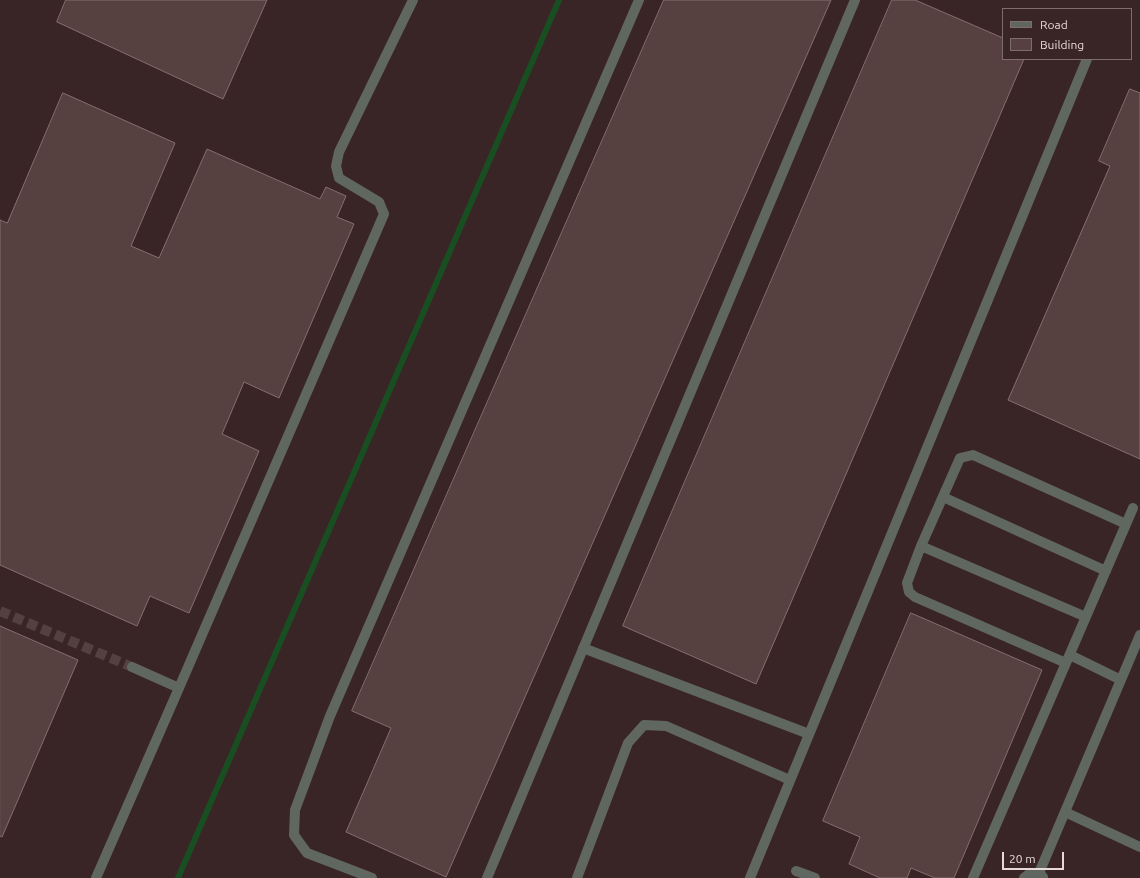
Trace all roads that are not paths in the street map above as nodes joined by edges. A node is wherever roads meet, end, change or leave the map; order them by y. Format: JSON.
{"nodes":[{"id":1,"x":413,"y":0,"type":"edge"},
{"id":2,"x":639,"y":0,"type":"edge"},
{"id":3,"x":855,"y":0,"type":"edge"},
{"id":4,"x":1087,"y":60,"type":"edge"},
{"id":5,"x":943,"y":497,"type":"junction"},
{"id":6,"x":1133,"y":508,"type":"dead end"},
{"id":7,"x":1126,"y":524,"type":"junction"},
{"id":8,"x":921,"y":546,"type":"junction"},
{"id":9,"x":1106,"y":571,"type":"junction"},
{"id":10,"x":1086,"y":617,"type":"junction"},
{"id":11,"x":1140,"y":635,"type":"edge"},
{"id":12,"x":583,"y":648,"type":"junction"},
{"id":13,"x":1068,"y":659,"type":"junction"},
{"id":14,"x":132,"y":667,"type":"tunnel mouth"},
{"id":15,"x":1121,"y":680,"type":"junction"},
{"id":16,"x":179,"y":688,"type":"junction"},
{"id":17,"x":809,"y":734,"type":"junction"},
{"id":18,"x":790,"y":780,"type":"junction"},
{"id":19,"x":1065,"y":812,"type":"junction"},
{"id":20,"x":1140,"y":847,"type":"edge"},
{"id":21,"x":796,"y":871,"type":"dead end"},
{"id":22,"x":1042,"y":875,"type":"edge"},
{"id":23,"x":96,"y":878,"type":"edge"},
{"id":24,"x":372,"y":878,"type":"edge"},
{"id":25,"x":487,"y":878,"type":"edge"},
{"id":26,"x":577,"y":878,"type":"edge"},
{"id":27,"x":750,"y":878,"type":"edge"},
{"id":28,"x":815,"y":878,"type":"edge"},
{"id":29,"x":973,"y":878,"type":"edge"},
{"id":30,"x":1024,"y":878,"type":"edge"}],
"edges":[{"from":1,"to":16,"type":"lane"},
{"from":2,"to":24,"type":"lane"},
{"from":3,"to":12,"type":"lane"},
{"from":4,"to":17,"type":"lane"},
{"from":5,"to":7,"type":"lane"},
{"from":5,"to":8,"type":"lane"},
{"from":5,"to":9,"type":"lane"},
{"from":6,"to":7,"type":"lane"},
{"from":7,"to":9,"type":"lane"},
{"from":8,"to":10,"type":"lane"},
{"from":8,"to":13,"type":"lane"},
{"from":9,"to":10,"type":"lane"},
{"from":10,"to":13,"type":"lane"},
{"from":11,"to":15,"type":"lane"},
{"from":12,"to":17,"type":"lane"},
{"from":12,"to":25,"type":"lane"},
{"from":13,"to":15,"type":"lane"},
{"from":13,"to":29,"type":"lane"},
{"from":14,"to":16,"type":"lane"},
{"from":15,"to":19,"type":"lane"},
{"from":16,"to":23,"type":"lane"},
{"from":17,"to":18,"type":"lane"},
{"from":18,"to":26,"type":"lane"},
{"from":18,"to":27,"type":"lane"},
{"from":19,"to":20,"type":"lane"},
{"from":19,"to":22,"type":"lane"},
{"from":21,"to":28,"type":"lane"},
{"from":22,"to":30,"type":"lane"}]}
